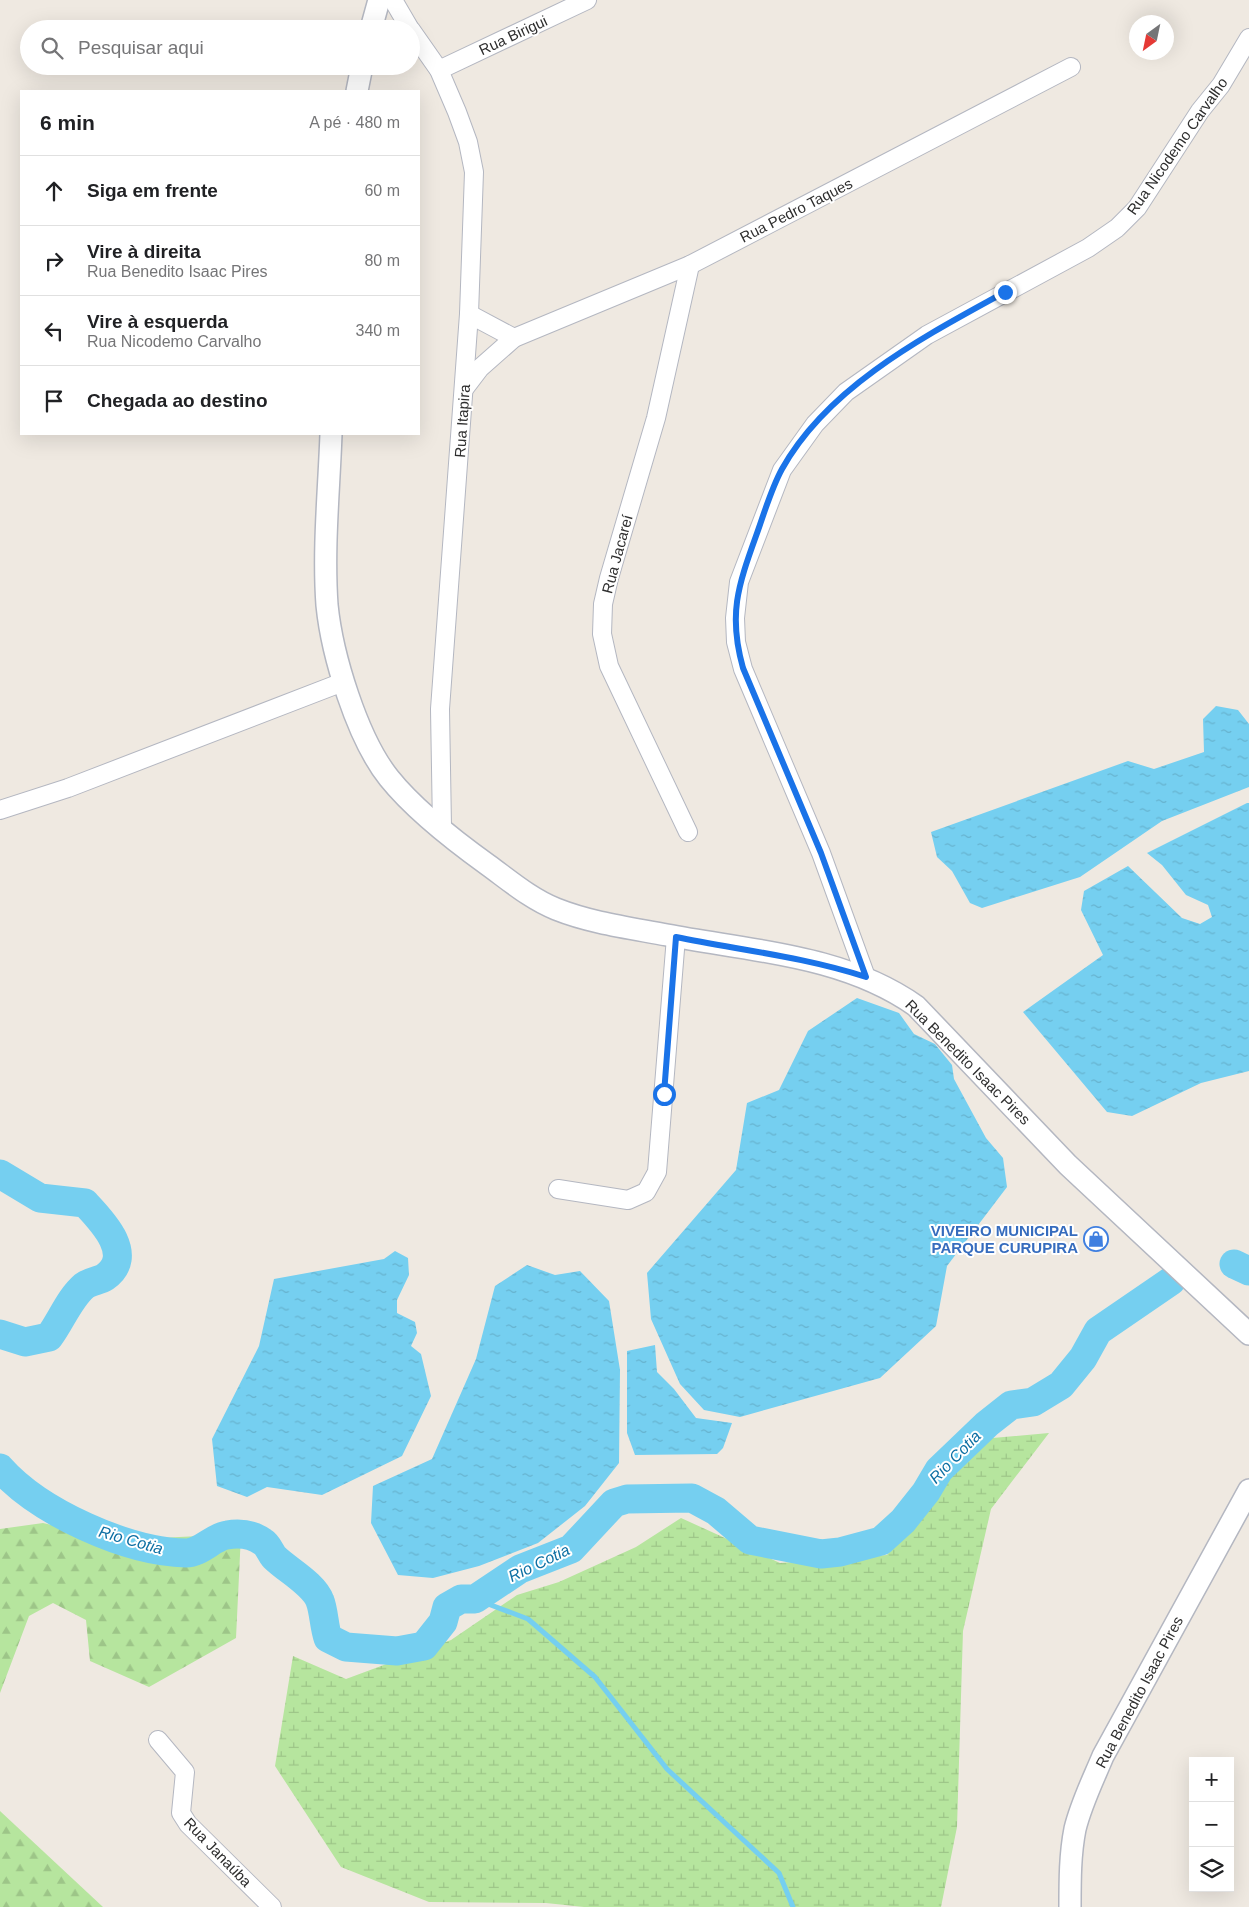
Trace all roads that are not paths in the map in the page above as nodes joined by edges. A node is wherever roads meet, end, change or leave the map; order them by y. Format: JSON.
{"nodes":[{"id":1,"x":378,"y":0,"type":"edge"},
{"id":2,"x":393,"y":0,"type":"edge"},
{"id":3,"x":587,"y":0,"type":"edge"},
{"id":4,"x":374,"y":20,"type":"edge"},
{"id":5,"x":405,"y":20,"type":"edge"},
{"id":6,"x":1249,"y":38,"type":"edge"},
{"id":7,"x":420,"y":42,"type":"edge"},
{"id":8,"x":1249,"y":60,"type":"edge"},
{"id":9,"x":1071,"y":67,"type":"dead end"},
{"id":10,"x":439,"y":70,"type":"junction"},
{"id":11,"x":360,"y":75,"type":"edge"},
{"id":12,"x":1221,"y":85,"type":"junction"},
{"id":13,"x":357,"y":90,"type":"edge"},
{"id":14,"x":690,"y":265,"type":"junction"},
{"id":15,"x":469,"y":314,"type":"junction"},
{"id":16,"x":514,"y":338,"type":"junction"},
{"id":17,"x":464,"y":388,"type":"junction"},
{"id":18,"x":331,"y":435,"type":"edge"},
{"id":19,"x":343,"y":682,"type":"junction"},
{"id":20,"x":0,"y":810,"type":"edge"},
{"id":21,"x":442,"y":827,"type":"junction"},
{"id":22,"x":688,"y":832,"type":"dead end"},
{"id":23,"x":676,"y":937,"type":"junction"},
{"id":24,"x":866,"y":977,"type":"junction"},
{"id":25,"x":558,"y":1189,"type":"dead end"},
{"id":26,"x":1249,"y":1334,"type":"edge"},
{"id":27,"x":1249,"y":1490,"type":"edge"},
{"id":28,"x":158,"y":1740,"type":"dead end"},
{"id":29,"x":272,"y":1907,"type":"edge"},
{"id":30,"x":1070,"y":1907,"type":"edge"}],
"edges":[{"from":1,"to":4,"type":"street"},
{"from":2,"to":5,"type":"street","name":"Rua Itapira"},
{"from":3,"to":10,"type":"street","name":"Rua Birigui"},
{"from":6,"to":12,"type":"street","name":"Rua Nicodemo Carvalho"},
{"from":7,"to":10,"type":"street","name":"Rua Itapira"},
{"from":8,"to":12,"type":"street"},
{"from":9,"to":14,"type":"street","name":"Rua Pedro Taques"},
{"from":10,"to":15,"type":"street","name":"Rua Itapira"},
{"from":11,"to":13,"type":"street"},
{"from":12,"to":24,"type":"street","name":"Rua Nicodemo Carvalho"},
{"from":14,"to":16,"type":"street","name":"Rua Pedro Taques"},
{"from":14,"to":22,"type":"street","name":"Rua Jacareí"},
{"from":15,"to":16,"type":"street"},
{"from":15,"to":17,"type":"street","name":"Rua Itapira"},
{"from":16,"to":17,"type":"street","name":"Rua Pedro Taques"},
{"from":17,"to":21,"type":"street","name":"Rua Itapira"},
{"from":18,"to":19,"type":"street","name":"Rua Benedito Isaac Pires"},
{"from":19,"to":20,"type":"street"},
{"from":19,"to":21,"type":"street","name":"Rua Benedito Isaac Pires"},
{"from":21,"to":23,"type":"street","name":"Rua Benedito Isaac Pires"},
{"from":23,"to":24,"type":"street","name":"Rua Benedito Isaac Pires"},
{"from":23,"to":25,"type":"street"},
{"from":24,"to":26,"type":"street","name":"Rua Benedito Isaac Pires"},
{"from":27,"to":30,"type":"street","name":"Rua Benedito Isaac Pires"},
{"from":28,"to":29,"type":"street","name":"Rua Janaúba"}]}
